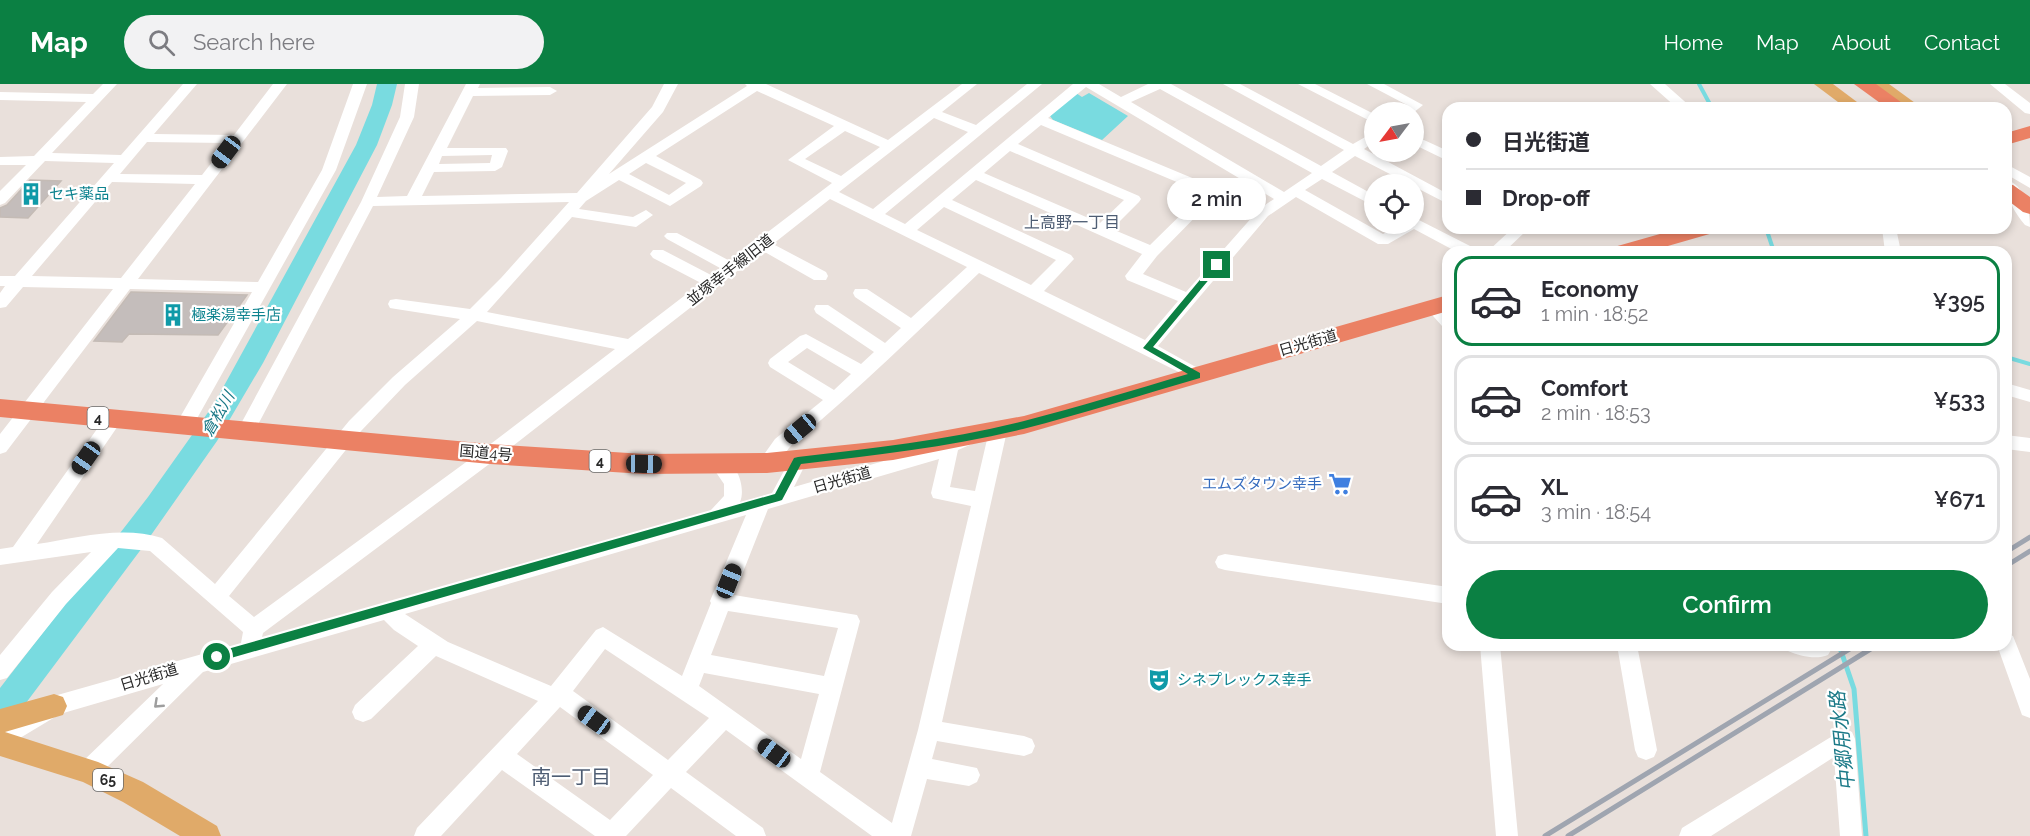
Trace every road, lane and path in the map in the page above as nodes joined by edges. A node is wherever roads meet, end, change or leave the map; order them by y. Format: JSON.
{"nodes":[{"id":1,"x":110,"y":84,"type":"edge"},
{"id":2,"x":190,"y":84,"type":"edge"},
{"id":3,"x":280,"y":84,"type":"edge"},
{"id":4,"x":360,"y":84,"type":"edge"},
{"id":5,"x":412,"y":84,"type":"edge"},
{"id":6,"x":671,"y":84,"type":"edge"},
{"id":7,"x":970,"y":84,"type":"edge"},
{"id":8,"x":1035,"y":84,"type":"edge"},
{"id":9,"x":1081,"y":84,"type":"edge"},
{"id":10,"x":1090,"y":84,"type":"edge"},
{"id":11,"x":1160,"y":84,"type":"edge"},
{"id":12,"x":1230,"y":84,"type":"edge"},
{"id":13,"x":1305,"y":84,"type":"edge"},
{"id":14,"x":1374,"y":84,"type":"edge"},
{"id":15,"x":1657,"y":84,"type":"edge"},
{"id":16,"x":1822,"y":84,"type":"edge"},
{"id":17,"x":1846,"y":84,"type":"edge"},
{"id":18,"x":1863,"y":84,"type":"edge"},
{"id":19,"x":1877,"y":84,"type":"edge"},
{"id":20,"x":1997,"y":84,"type":"edge"},
{"id":21,"x":756,"y":85,"type":"edge"},
{"id":22,"x":471,"y":88,"type":"edge"},
{"id":23,"x":550,"y":91,"type":"dead end"},
{"id":24,"x":0,"y":96,"type":"edge"},
{"id":25,"x":97,"y":98,"type":"junction"},
{"id":26,"x":1122,"y":101,"type":"junction"},
{"id":27,"x":1410,"y":102,"type":"edge"},
{"id":28,"x":1678,"y":102,"type":"edge"},
{"id":29,"x":1848,"y":102,"type":"edge"},
{"id":30,"x":1873,"y":102,"type":"edge"},
{"id":31,"x":1889,"y":102,"type":"edge"},
{"id":32,"x":1895,"y":102,"type":"edge"},
{"id":33,"x":1905,"y":102,"type":"edge"},
{"id":34,"x":2030,"y":110,"type":"edge"},
{"id":35,"x":932,"y":113,"type":"junction"},
{"id":36,"x":1364,"y":114,"type":"edge"},
{"id":37,"x":1041,"y":120,"type":"junction"},
{"id":38,"x":844,"y":125,"type":"junction"},
{"id":39,"x":978,"y":131,"type":"junction"},
{"id":40,"x":2030,"y":132,"type":"edge"},
{"id":41,"x":2012,"y":137,"type":"edge"},
{"id":42,"x":143,"y":138,"type":"junction"},
{"id":43,"x":236,"y":139,"type":"junction"},
{"id":44,"x":1364,"y":143,"type":"edge"},
{"id":45,"x":1424,"y":145,"type":"edge"},
{"id":46,"x":891,"y":146,"type":"junction"},
{"id":47,"x":1010,"y":146,"type":"junction"},
{"id":48,"x":1353,"y":151,"type":"junction"},
{"id":49,"x":438,"y":152,"type":"junction"},
{"id":50,"x":1442,"y":154,"type":"edge"},
{"id":51,"x":645,"y":157,"type":"junction"},
{"id":52,"x":39,"y":159,"type":"junction"},
{"id":53,"x":125,"y":159,"type":"junction"},
{"id":54,"x":0,"y":160,"type":"edge"},
{"id":55,"x":429,"y":168,"type":"junction"},
{"id":56,"x":1320,"y":172,"type":"junction"},
{"id":57,"x":2012,"y":172,"type":"edge"},
{"id":58,"x":619,"y":174,"type":"junction"},
{"id":59,"x":975,"y":174,"type":"junction"},
{"id":60,"x":109,"y":178,"type":"junction"},
{"id":61,"x":205,"y":180,"type":"junction"},
{"id":62,"x":2012,"y":182,"type":"edge"},
{"id":63,"x":843,"y":183,"type":"junction"},
{"id":64,"x":2030,"y":184,"type":"edge"},
{"id":65,"x":2012,"y":189,"type":"edge"},
{"id":66,"x":1214,"y":191,"type":"junction"},
{"id":67,"x":829,"y":193,"type":"junction"},
{"id":68,"x":1288,"y":194,"type":"junction"},
{"id":69,"x":2012,"y":194,"type":"edge"},
{"id":70,"x":2030,"y":194,"type":"edge"},
{"id":71,"x":1364,"y":196,"type":"edge"},
{"id":72,"x":583,"y":197,"type":"junction"},
{"id":73,"x":1442,"y":197,"type":"edge"},
{"id":74,"x":1,"y":198,"type":"edge"},
{"id":75,"x":412,"y":201,"type":"junction"},
{"id":76,"x":943,"y":201,"type":"junction"},
{"id":77,"x":368,"y":202,"type":"junction"},
{"id":78,"x":2030,"y":207,"type":"edge"},
{"id":79,"x":570,"y":212,"type":"junction"},
{"id":80,"x":2012,"y":212,"type":"edge"},
{"id":81,"x":1263,"y":213,"type":"junction"},
{"id":82,"x":646,"y":215,"type":"dead end"},
{"id":83,"x":874,"y":216,"type":"junction"},
{"id":84,"x":2030,"y":223,"type":"edge"},
{"id":85,"x":1103,"y":229,"type":"junction"},
{"id":86,"x":1424,"y":229,"type":"edge"},
{"id":87,"x":906,"y":231,"type":"junction"},
{"id":88,"x":1364,"y":232,"type":"edge"},
{"id":89,"x":1367,"y":234,"type":"edge"},
{"id":90,"x":1396,"y":234,"type":"edge"},
{"id":91,"x":1516,"y":234,"type":"edge"},
{"id":92,"x":1685,"y":234,"type":"edge"},
{"id":93,"x":672,"y":236,"type":"dead end"},
{"id":94,"x":763,"y":245,"type":"junction"},
{"id":95,"x":1457,"y":246,"type":"edge"},
{"id":96,"x":1502,"y":246,"type":"edge"},
{"id":97,"x":1643,"y":246,"type":"edge"},
{"id":98,"x":1152,"y":252,"type":"junction"},
{"id":99,"x":658,"y":254,"type":"dead end"},
{"id":100,"x":978,"y":265,"type":"junction"},
{"id":101,"x":732,"y":268,"type":"junction"},
{"id":102,"x":820,"y":276,"type":"dead end"},
{"id":103,"x":0,"y":281,"type":"edge"},
{"id":104,"x":19,"y":281,"type":"junction"},
{"id":105,"x":127,"y":283,"type":"junction"},
{"id":106,"x":713,"y":283,"type":"junction"},
{"id":107,"x":263,"y":287,"type":"junction"},
{"id":108,"x":861,"y":293,"type":"dead end"},
{"id":109,"x":1033,"y":293,"type":"junction"},
{"id":110,"x":1187,"y":299,"type":"junction"},
{"id":111,"x":0,"y":303,"type":"edge"},
{"id":112,"x":396,"y":304,"type":"dead end"},
{"id":113,"x":822,"y":309,"type":"dead end"},
{"id":114,"x":1442,"y":311,"type":"edge"},
{"id":115,"x":474,"y":315,"type":"junction"},
{"id":116,"x":912,"y":327,"type":"junction"},
{"id":117,"x":632,"y":346,"type":"junction"},
{"id":118,"x":1148,"y":348,"type":"junction"},
{"id":119,"x":886,"y":352,"type":"junction"},
{"id":120,"x":863,"y":373,"type":"junction"},
{"id":121,"x":1197,"y":375,"type":"junction"},
{"id":122,"x":2012,"y":391,"type":"edge"},
{"id":123,"x":2030,"y":396,"type":"edge"},
{"id":124,"x":836,"y":399,"type":"junction"},
{"id":125,"x":0,"y":408,"type":"edge"},
{"id":126,"x":28,"y":411,"type":"junction"},
{"id":127,"x":113,"y":420,"type":"junction"},
{"id":128,"x":190,"y":426,"type":"junction"},
{"id":129,"x":236,"y":430,"type":"junction"},
{"id":130,"x":998,"y":431,"type":"junction"},
{"id":131,"x":972,"y":436,"type":"junction"},
{"id":132,"x":342,"y":440,"type":"junction"},
{"id":133,"x":2012,"y":443,"type":"edge"},
{"id":134,"x":2030,"y":445,"type":"edge"},
{"id":135,"x":0,"y":447,"type":"edge"},
{"id":136,"x":950,"y":448,"type":"junction"},
{"id":137,"x":490,"y":454,"type":"junction"},
{"id":138,"x":798,"y":461,"type":"junction"},
{"id":139,"x":767,"y":463,"type":"junction"},
{"id":140,"x":720,"y":465,"type":"junction"},
{"id":141,"x":770,"y":500,"type":"junction"},
{"id":142,"x":982,"y":500,"type":"junction"},
{"id":143,"x":716,"y":515,"type":"junction"},
{"id":144,"x":115,"y":541,"type":"junction"},
{"id":145,"x":20,"y":553,"type":"junction"},
{"id":146,"x":0,"y":557,"type":"edge"},
{"id":147,"x":1225,"y":562,"type":"dead end"},
{"id":148,"x":1442,"y":595,"type":"edge"},
{"id":149,"x":217,"y":597,"type":"junction"},
{"id":150,"x":720,"y":601,"type":"junction"},
{"id":151,"x":387,"y":610,"type":"junction"},
{"id":152,"x":252,"y":639,"type":"junction"},
{"id":153,"x":434,"y":645,"type":"junction"},
{"id":154,"x":1491,"y":651,"type":"edge"},
{"id":155,"x":1628,"y":651,"type":"edge"},
{"id":156,"x":2009,"y":651,"type":"edge"},
{"id":157,"x":200,"y":662,"type":"junction"},
{"id":158,"x":697,"y":662,"type":"junction"},
{"id":159,"x":0,"y":671,"type":"edge"},
{"id":160,"x":830,"y":687,"type":"junction"},
{"id":161,"x":687,"y":690,"type":"junction"},
{"id":162,"x":556,"y":695,"type":"junction"},
{"id":163,"x":54,"y":706,"type":"joint"},
{"id":164,"x":2030,"y":708,"type":"edge"},
{"id":165,"x":363,"y":712,"type":"dead end"},
{"id":166,"x":724,"y":717,"type":"junction"},
{"id":167,"x":929,"y":730,"type":"junction"},
{"id":168,"x":1,"y":731,"type":"edge"},
{"id":169,"x":1024,"y":746,"type":"dead end"},
{"id":170,"x":1646,"y":750,"type":"dead end"},
{"id":171,"x":501,"y":756,"type":"junction"},
{"id":172,"x":919,"y":767,"type":"junction"},
{"id":173,"x":88,"y":771,"type":"junction"},
{"id":174,"x":668,"y":775,"type":"junction"},
{"id":175,"x":969,"y":775,"type":"dead end"},
{"id":176,"x":807,"y":777,"type":"junction"},
{"id":177,"x":189,"y":832,"type":"edge"},
{"id":178,"x":613,"y":835,"type":"edge"},
{"id":179,"x":1507,"y":835,"type":"edge"},
{"id":180,"x":425,"y":836,"type":"edge"},
{"id":181,"x":755,"y":836,"type":"edge"},
{"id":182,"x":891,"y":836,"type":"edge"},
{"id":183,"x":900,"y":836,"type":"edge"},
{"id":184,"x":1690,"y":836,"type":"edge"},
{"id":185,"x":1851,"y":836,"type":"edge"}],
"edges":[{"from":1,"to":25,"type":"street"},
{"from":2,"to":42,"type":"street"},
{"from":3,"to":43,"type":"street"},
{"from":4,"to":107,"type":"street"},
{"from":5,"to":77,"type":"street"},
{"from":6,"to":72,"type":"street"},
{"from":7,"to":35,"type":"street","name":"並塚幸手線旧道"},
{"from":8,"to":39,"type":"street"},
{"from":9,"to":37,"type":"street"},
{"from":10,"to":26,"type":"street"},
{"from":11,"to":26,"type":"street"},
{"from":11,"to":56,"type":"street"},
{"from":12,"to":48,"type":"street"},
{"from":13,"to":36,"type":"street"},
{"from":14,"to":27,"type":"street"},
{"from":15,"to":28,"type":"street"},
{"from":16,"to":29,"type":"main road"},
{"from":17,"to":30,"type":"highway"},
{"from":18,"to":31,"type":"highway"},
{"from":19,"to":32,"type":"main road"},
{"from":19,"to":33,"type":"main road"},
{"from":20,"to":34,"type":"street"},
{"from":21,"to":38,"type":"street"},
{"from":21,"to":51,"type":"street"},
{"from":22,"to":23,"type":"street"},
{"from":22,"to":49,"type":"street"},
{"from":24,"to":25,"type":"street"},
{"from":25,"to":52,"type":"street"},
{"from":26,"to":68,"type":"street"},
{"from":35,"to":39,"type":"street"},
{"from":35,"to":46,"type":"street","name":"並塚幸手線旧道"},
{"from":37,"to":47,"type":"street"},
{"from":37,"to":66,"type":"street"},
{"from":38,"to":46,"type":"street"},
{"from":38,"to":63,"type":"street"},
{"from":39,"to":83,"type":"street"},
{"from":40,"to":41,"type":"highway"},
{"from":42,"to":43,"type":"street"},
{"from":42,"to":53,"type":"street"},
{"from":43,"to":61,"type":"street"},
{"from":44,"to":48,"type":"street"},
{"from":45,"to":50,"type":"street"},
{"from":46,"to":63,"type":"street","name":"並塚幸手線旧道"},
{"from":47,"to":59,"type":"street"},
{"from":47,"to":85,"type":"street"},
{"from":48,"to":56,"type":"street"},
{"from":48,"to":73,"type":"street"},
{"from":49,"to":55,"type":"street"},
{"from":49,"to":55,"type":"street"},
{"from":51,"to":58,"type":"street"},
{"from":51,"to":58,"type":"street"},
{"from":52,"to":53,"type":"street"},
{"from":52,"to":54,"type":"street"},
{"from":52,"to":74,"type":"street"},
{"from":53,"to":60,"type":"street"},
{"from":55,"to":75,"type":"street"},
{"from":56,"to":68,"type":"street"},
{"from":56,"to":71,"type":"street"},
{"from":57,"to":64,"type":"street"},
{"from":58,"to":72,"type":"street"},
{"from":59,"to":76,"type":"street"},
{"from":59,"to":85,"type":"street"},
{"from":60,"to":61,"type":"street"},
{"from":60,"to":104,"type":"street"},
{"from":61,"to":105,"type":"street"},
{"from":62,"to":70,"type":"highway"},
{"from":63,"to":67,"type":"street","name":"並塚幸手線旧道"},
{"from":65,"to":84,"type":"street"},
{"from":66,"to":81,"type":"street"},
{"from":66,"to":98,"type":"street"},
{"from":67,"to":83,"type":"street"},
{"from":67,"to":94,"type":"street","name":"並塚幸手線旧道"},
{"from":68,"to":81,"type":"street"},
{"from":68,"to":88,"type":"street"},
{"from":69,"to":78,"type":"highway"},
{"from":72,"to":75,"type":"street"},
{"from":72,"to":79,"type":"street"},
{"from":75,"to":77,"type":"street"},
{"from":76,"to":87,"type":"street"},
{"from":76,"to":109,"type":"street"},
{"from":77,"to":129,"type":"street"},
{"from":79,"to":82,"type":"street"},
{"from":79,"to":115,"type":"street"},
{"from":80,"to":84,"type":"street"},
{"from":81,"to":110,"type":"street"},
{"from":83,"to":87,"type":"street"},
{"from":85,"to":98,"type":"street"},
{"from":86,"to":95,"type":"street"},
{"from":87,"to":100,"type":"street"},
{"from":89,"to":90,"type":"street"},
{"from":91,"to":96,"type":"street"},
{"from":92,"to":97,"type":"highway"},
{"from":93,"to":101,"type":"street"},
{"from":94,"to":101,"type":"street","name":"並塚幸手線旧道"},
{"from":94,"to":102,"type":"street"},
{"from":98,"to":110,"type":"street"},
{"from":99,"to":106,"type":"street"},
{"from":100,"to":109,"type":"street"},
{"from":100,"to":116,"type":"street"},
{"from":101,"to":106,"type":"street","name":"並塚幸手線旧道"},
{"from":103,"to":104,"type":"street"},
{"from":104,"to":105,"type":"street"},
{"from":104,"to":111,"type":"street"},
{"from":105,"to":107,"type":"street"},
{"from":105,"to":126,"type":"street"},
{"from":106,"to":117,"type":"street","name":"並塚幸手線旧道"},
{"from":107,"to":128,"type":"street"},
{"from":108,"to":116,"type":"street"},
{"from":109,"to":118,"type":"street"},
{"from":110,"to":118,"type":"street"},
{"from":112,"to":115,"type":"street"},
{"from":113,"to":119,"type":"street"},
{"from":114,"to":121,"type":"highway","name":"日光街道","number":"4"},
{"from":115,"to":117,"type":"street"},
{"from":115,"to":132,"type":"street"},
{"from":116,"to":119,"type":"street"},
{"from":117,"to":137,"type":"street","name":"並塚幸手線旧道"},
{"from":118,"to":121,"type":"street"},
{"from":119,"to":120,"type":"street"},
{"from":120,"to":124,"type":"street"},
{"from":120,"to":124,"type":"street"},
{"from":121,"to":130,"type":"highway","name":"日光街道","number":"4"},
{"from":122,"to":123,"type":"street"},
{"from":124,"to":139,"type":"street"},
{"from":125,"to":126,"type":"highway","name":"国道4号","number":"4"},
{"from":126,"to":127,"type":"highway","name":"国道4号","number":"4"},
{"from":126,"to":135,"type":"street"},
{"from":127,"to":128,"type":"highway","name":"国道4号","number":"4"},
{"from":127,"to":145,"type":"street"},
{"from":128,"to":129,"type":"highway","name":"国道4号","number":"4"},
{"from":129,"to":132,"type":"highway","name":"国道4号","number":"4"},
{"from":130,"to":131,"type":"highway","name":"日光街道","number":"4"},
{"from":130,"to":142,"type":"street"},
{"from":131,"to":136,"type":"street","name":"日光街道"},
{"from":131,"to":138,"type":"highway","name":"国道4号","number":"4"},
{"from":132,"to":137,"type":"highway","name":"国道4号","number":"4"},
{"from":132,"to":149,"type":"street"},
{"from":133,"to":134,"type":"street"},
{"from":136,"to":141,"type":"street","name":"日光街道"},
{"from":136,"to":142,"type":"street"},
{"from":137,"to":140,"type":"highway","name":"国道4号","number":"4"},
{"from":137,"to":152,"type":"street","name":"並塚幸手線旧道"},
{"from":138,"to":139,"type":"highway","name":"国道4号","number":"4"},
{"from":138,"to":141,"type":"street"},
{"from":139,"to":140,"type":"highway","name":"国道4号","number":"4"},
{"from":140,"to":143,"type":"street"},
{"from":141,"to":143,"type":"street","name":"日光街道"},
{"from":141,"to":150,"type":"street"},
{"from":142,"to":167,"type":"street"},
{"from":143,"to":151,"type":"street","name":"日光街道"},
{"from":144,"to":145,"type":"street"},
{"from":144,"to":149,"type":"street"},
{"from":144,"to":159,"type":"street"},
{"from":145,"to":146,"type":"street"},
{"from":147,"to":148,"type":"street"},
{"from":149,"to":152,"type":"street"},
{"from":150,"to":158,"type":"street"},
{"from":150,"to":160,"type":"street"},
{"from":151,"to":152,"type":"street","name":"日光街道"},
{"from":151,"to":153,"type":"street"},
{"from":152,"to":157,"type":"street","name":"日光街道"},
{"from":153,"to":162,"type":"street"},
{"from":153,"to":165,"type":"street"},
{"from":154,"to":179,"type":"street"},
{"from":155,"to":170,"type":"street"},
{"from":156,"to":164,"type":"street"},
{"from":157,"to":163,"type":"street","name":"日光街道"},
{"from":157,"to":173,"type":"street","one_way":true},
{"from":158,"to":160,"type":"street"},
{"from":158,"to":161,"type":"street"},
{"from":160,"to":176,"type":"street"},
{"from":161,"to":162,"type":"street"},
{"from":161,"to":166,"type":"street"},
{"from":162,"to":171,"type":"street"},
{"from":162,"to":174,"type":"street"},
{"from":163,"to":168,"type":"main road"},
{"from":166,"to":174,"type":"street"},
{"from":166,"to":176,"type":"street"},
{"from":167,"to":169,"type":"street"},
{"from":167,"to":172,"type":"street"},
{"from":168,"to":173,"type":"main road","number":"65"},
{"from":171,"to":178,"type":"street"},
{"from":171,"to":180,"type":"street"},
{"from":172,"to":175,"type":"street"},
{"from":172,"to":183,"type":"street"},
{"from":173,"to":177,"type":"main road","number":"65"},
{"from":174,"to":178,"type":"street"},
{"from":174,"to":181,"type":"street"},
{"from":176,"to":182,"type":"street"},
{"from":184,"to":185,"type":"street"}]}
